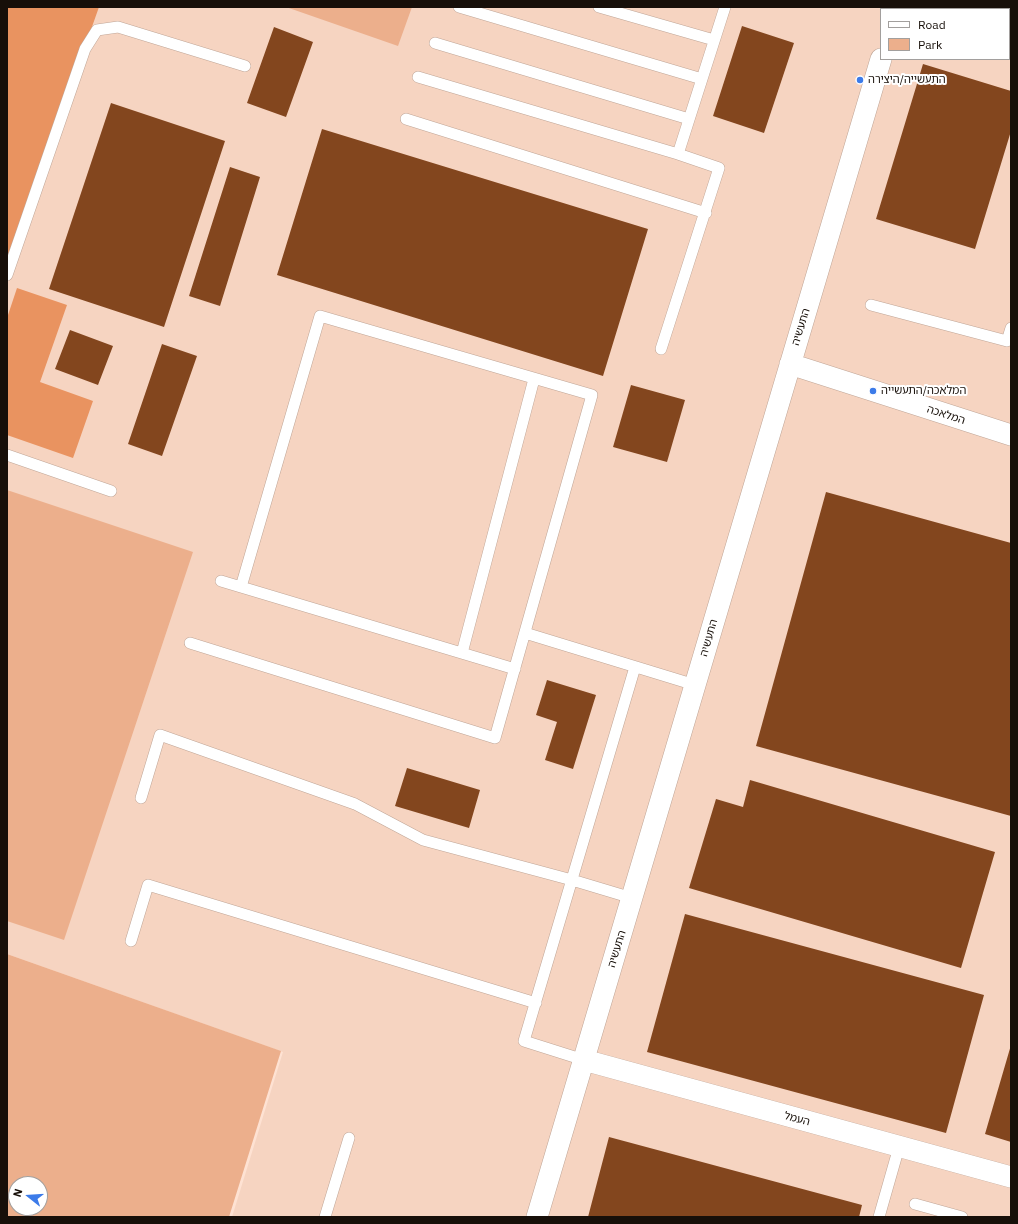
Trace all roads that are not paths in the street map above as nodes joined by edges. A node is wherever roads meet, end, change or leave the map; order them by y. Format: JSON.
{"nodes":[{"id":1,"x":459,"y":7,"type":"edge"},
{"id":2,"x":599,"y":7,"type":"edge"},
{"id":3,"x":725,"y":7,"type":"edge"},
{"id":4,"x":714,"y":40,"type":"junction"},
{"id":5,"x":435,"y":43,"type":"dead end"},
{"id":6,"x":881,"y":60,"type":"edge"},
{"id":7,"x":245,"y":66,"type":"dead end"},
{"id":8,"x":418,"y":77,"type":"dead end"},
{"id":9,"x":702,"y":79,"type":"junction"},
{"id":10,"x":406,"y":119,"type":"dead end"},
{"id":11,"x":689,"y":119,"type":"junction"},
{"id":12,"x":678,"y":154,"type":"junction"},
{"id":13,"x":706,"y":212,"type":"junction"},
{"id":14,"x":7,"y":275,"type":"edge"},
{"id":15,"x":871,"y":305,"type":"dead end"},
{"id":16,"x":1011,"y":328,"type":"edge"},
{"id":17,"x":661,"y":349,"type":"dead end"},
{"id":18,"x":790,"y":364,"type":"junction"},
{"id":19,"x":534,"y":379,"type":"junction"},
{"id":20,"x":1011,"y":435,"type":"edge"},
{"id":21,"x":7,"y":455,"type":"edge"},
{"id":22,"x":111,"y":491,"type":"dead end"},
{"id":23,"x":221,"y":581,"type":"dead end"},
{"id":24,"x":241,"y":587,"type":"junction"},
{"id":25,"x":525,"y":633,"type":"junction"},
{"id":26,"x":190,"y":643,"type":"dead end"},
{"id":27,"x":462,"y":653,"type":"junction"},
{"id":28,"x":635,"y":667,"type":"junction"},
{"id":29,"x":514,"y":669,"type":"junction"},
{"id":30,"x":695,"y":685,"type":"junction"},
{"id":31,"x":141,"y":798,"type":"dead end"},
{"id":32,"x":572,"y":880,"type":"junction"},
{"id":33,"x":632,"y":898,"type":"junction"},
{"id":34,"x":131,"y":941,"type":"dead end"},
{"id":35,"x":536,"y":1003,"type":"junction"},
{"id":36,"x":584,"y":1060,"type":"junction"},
{"id":37,"x":349,"y":1138,"type":"dead end"},
{"id":38,"x":898,"y":1147,"type":"junction"},
{"id":39,"x":1011,"y":1177,"type":"edge"},
{"id":40,"x":914,"y":1204,"type":"dead end"},
{"id":41,"x":325,"y":1217,"type":"edge"},
{"id":42,"x":538,"y":1217,"type":"edge"},
{"id":43,"x":879,"y":1217,"type":"edge"},
{"id":44,"x":962,"y":1217,"type":"edge"}],
"edges":[{"from":1,"to":9,"type":"lane"},
{"from":2,"to":4,"type":"lane"},
{"from":3,"to":4,"type":"lane"},
{"from":4,"to":9,"type":"lane"},
{"from":5,"to":11,"type":"lane"},
{"from":6,"to":18,"type":"street","name":"התעשיה"},
{"from":7,"to":14,"type":"lane"},
{"from":8,"to":12,"type":"lane"},
{"from":9,"to":11,"type":"lane"},
{"from":10,"to":13,"type":"lane"},
{"from":11,"to":12,"type":"lane"},
{"from":12,"to":13,"type":"lane"},
{"from":13,"to":17,"type":"lane"},
{"from":15,"to":16,"type":"lane"},
{"from":18,"to":20,"type":"street","name":"המלאכה"},
{"from":18,"to":30,"type":"street","name":"התעשיה"},
{"from":19,"to":24,"type":"lane"},
{"from":19,"to":25,"type":"lane"},
{"from":19,"to":27,"type":"lane"},
{"from":21,"to":22,"type":"lane"},
{"from":23,"to":24,"type":"lane"},
{"from":24,"to":27,"type":"lane"},
{"from":25,"to":28,"type":"lane"},
{"from":25,"to":29,"type":"lane"},
{"from":26,"to":29,"type":"lane"},
{"from":27,"to":29,"type":"lane"},
{"from":28,"to":30,"type":"lane"},
{"from":28,"to":32,"type":"lane"},
{"from":30,"to":33,"type":"street","name":"התעשיה"},
{"from":31,"to":32,"type":"lane"},
{"from":32,"to":33,"type":"lane"},
{"from":32,"to":35,"type":"lane"},
{"from":33,"to":36,"type":"street","name":"התעשיה"},
{"from":34,"to":35,"type":"lane"},
{"from":35,"to":36,"type":"lane"},
{"from":36,"to":38,"type":"street","name":"העמל"},
{"from":36,"to":42,"type":"street","name":"התעשיה"},
{"from":37,"to":41,"type":"lane"},
{"from":38,"to":39,"type":"street","name":"העמל"},
{"from":38,"to":43,"type":"lane"},
{"from":40,"to":44,"type":"lane"}]}
